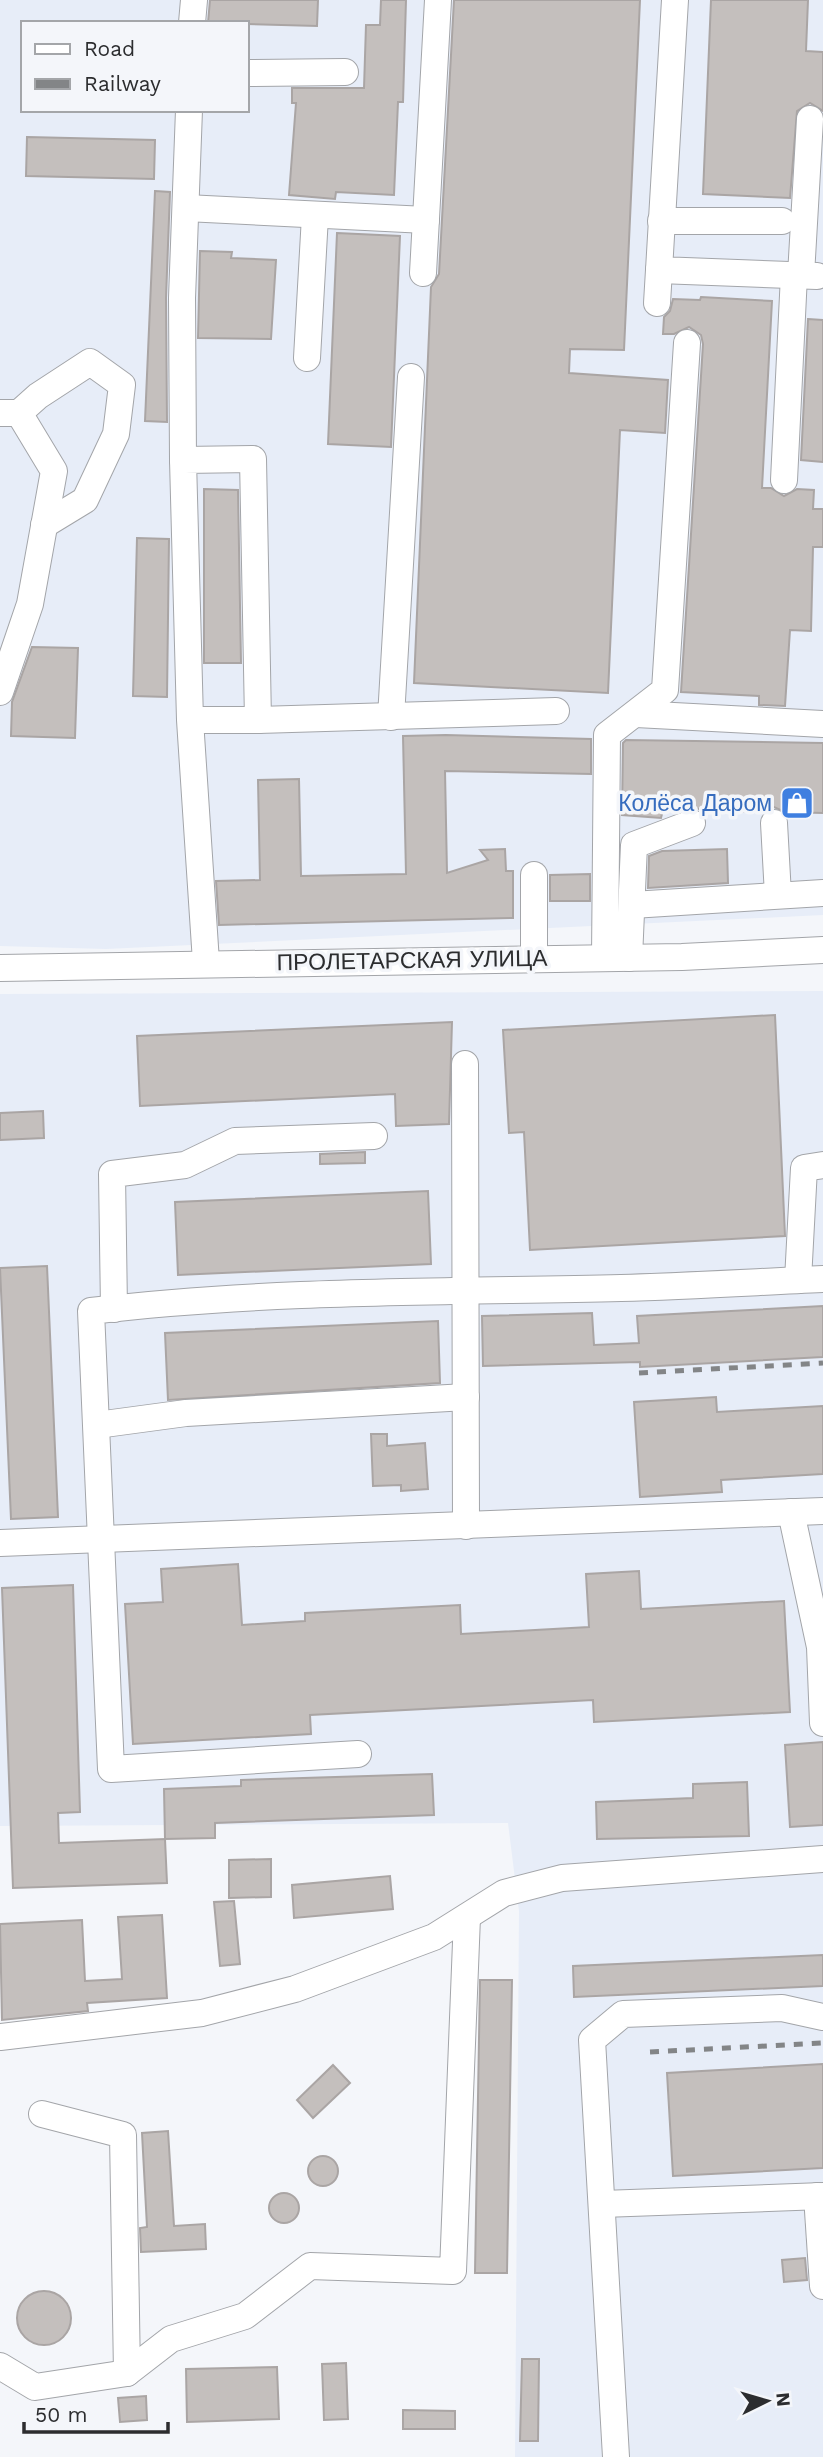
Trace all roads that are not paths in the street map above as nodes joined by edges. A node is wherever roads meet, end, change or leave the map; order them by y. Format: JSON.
{"nodes":[{"id":1,"x":194,"y":0,"type":"edge"},
{"id":2,"x":438,"y":0,"type":"edge"},
{"id":3,"x":675,"y":0,"type":"edge"},
{"id":4,"x":192,"y":21,"type":"edge"},
{"id":5,"x":345,"y":72,"type":"dead end"},
{"id":6,"x":248,"y":73,"type":"edge"},
{"id":7,"x":189,"y":112,"type":"edge"},
{"id":8,"x":810,"y":119,"type":"dead end"},
{"id":9,"x":186,"y":208,"type":"junction"},
{"id":10,"x":315,"y":216,"type":"junction"},
{"id":11,"x":426,"y":220,"type":"junction"},
{"id":12,"x":661,"y":221,"type":"junction"},
{"id":13,"x":782,"y":221,"type":"dead end"},
{"id":14,"x":659,"y":270,"type":"junction"},
{"id":15,"x":423,"y":273,"type":"dead end"},
{"id":16,"x":809,"y":276,"type":"edge"},
{"id":17,"x":657,"y":303,"type":"dead end"},
{"id":18,"x":687,"y":343,"type":"dead end"},
{"id":19,"x":307,"y":358,"type":"dead end"},
{"id":20,"x":411,"y":377,"type":"dead end"},
{"id":21,"x":9,"y":413,"type":"edge"},
{"id":22,"x":183,"y":460,"type":"junction"},
{"id":23,"x":784,"y":480,"type":"dead end"},
{"id":24,"x":44,"y":525,"type":"junction"},
{"id":25,"x":0,"y":692,"type":"edge"},
{"id":26,"x":556,"y":711,"type":"dead end"},
{"id":27,"x":636,"y":714,"type":"junction"},
{"id":28,"x":391,"y":717,"type":"junction"},
{"id":29,"x":190,"y":720,"type":"junction"},
{"id":30,"x":258,"y":720,"type":"junction"},
{"id":31,"x":823,"y":724,"type":"edge"},
{"id":32,"x":692,"y":823,"type":"dead end"},
{"id":33,"x":774,"y":823,"type":"dead end"},
{"id":34,"x":534,"y":875,"type":"dead end"},
{"id":35,"x":823,"y":892,"type":"edge"},
{"id":36,"x":778,"y":895,"type":"junction"},
{"id":37,"x":632,"y":905,"type":"junction"},
{"id":38,"x":823,"y":950,"type":"edge"},
{"id":39,"x":617,"y":958,"type":"junction"},
{"id":40,"x":534,"y":959,"type":"junction"},
{"id":41,"x":206,"y":962,"type":"junction"},
{"id":42,"x":0,"y":968,"type":"edge"},
{"id":43,"x":465,"y":1064,"type":"dead end"},
{"id":44,"x":374,"y":1136,"type":"dead end"},
{"id":45,"x":823,"y":1165,"type":"edge"},
{"id":46,"x":811,"y":1280,"type":"edge"},
{"id":47,"x":466,"y":1289,"type":"junction"},
{"id":48,"x":114,"y":1309,"type":"junction"},
{"id":49,"x":466,"y":1397,"type":"junction"},
{"id":50,"x":97,"y":1425,"type":"junction"},
{"id":51,"x":823,"y":1511,"type":"edge"},
{"id":52,"x":791,"y":1513,"type":"junction"},
{"id":53,"x":466,"y":1526,"type":"junction"},
{"id":54,"x":100,"y":1539,"type":"junction"},
{"id":55,"x":0,"y":1543,"type":"edge"},
{"id":56,"x":823,"y":1723,"type":"edge"},
{"id":57,"x":358,"y":1754,"type":"dead end"},
{"id":58,"x":823,"y":1859,"type":"edge"},
{"id":59,"x":467,"y":1917,"type":"junction"},
{"id":60,"x":823,"y":2017,"type":"edge"},
{"id":61,"x":0,"y":2037,"type":"edge"},
{"id":62,"x":42,"y":2114,"type":"dead end"},
{"id":63,"x":820,"y":2196,"type":"edge"},
{"id":64,"x":602,"y":2204,"type":"junction"},
{"id":65,"x":823,"y":2286,"type":"edge"},
{"id":66,"x":0,"y":2366,"type":"edge"},
{"id":67,"x":127,"y":2373,"type":"junction"},
{"id":68,"x":616,"y":2457,"type":"edge"}],
"edges":[{"from":1,"to":4,"type":"street"},
{"from":2,"to":11,"type":"street"},
{"from":3,"to":12,"type":"street"},
{"from":5,"to":6,"type":"street"},
{"from":7,"to":9,"type":"street"},
{"from":8,"to":16,"type":"street"},
{"from":9,"to":10,"type":"street"},
{"from":9,"to":22,"type":"street"},
{"from":10,"to":11,"type":"street"},
{"from":10,"to":19,"type":"street"},
{"from":11,"to":15,"type":"street"},
{"from":12,"to":13,"type":"street"},
{"from":12,"to":14,"type":"street"},
{"from":14,"to":16,"type":"street"},
{"from":14,"to":17,"type":"street"},
{"from":16,"to":23,"type":"street"},
{"from":18,"to":27,"type":"street"},
{"from":20,"to":28,"type":"street"},
{"from":21,"to":24,"type":"street"},
{"from":21,"to":24,"type":"street"},
{"from":22,"to":29,"type":"street"},
{"from":22,"to":30,"type":"street"},
{"from":24,"to":25,"type":"street"},
{"from":26,"to":28,"type":"street"},
{"from":27,"to":31,"type":"street"},
{"from":27,"to":39,"type":"street"},
{"from":28,"to":30,"type":"street"},
{"from":29,"to":30,"type":"street"},
{"from":29,"to":41,"type":"street"},
{"from":32,"to":37,"type":"street"},
{"from":33,"to":36,"type":"street"},
{"from":34,"to":40,"type":"street"},
{"from":35,"to":36,"type":"street"},
{"from":36,"to":37,"type":"street"},
{"from":37,"to":39,"type":"street"},
{"from":38,"to":39,"type":"street","name":"ПРОЛЕТАРСКАЯ УЛИЦА"},
{"from":39,"to":40,"type":"street","name":"ПРОЛЕТАРСКАЯ УЛИЦА"},
{"from":40,"to":41,"type":"street","name":"ПРОЛЕТАРСКАЯ УЛИЦА"},
{"from":41,"to":42,"type":"street","name":"ПРОЛЕТАРСКАЯ УЛИЦА"},
{"from":43,"to":47,"type":"street"},
{"from":44,"to":48,"type":"street"},
{"from":45,"to":46,"type":"street"},
{"from":46,"to":47,"type":"street"},
{"from":47,"to":48,"type":"street"},
{"from":47,"to":49,"type":"street"},
{"from":48,"to":50,"type":"street"},
{"from":49,"to":50,"type":"street"},
{"from":49,"to":53,"type":"street"},
{"from":50,"to":54,"type":"street"},
{"from":51,"to":52,"type":"street"},
{"from":52,"to":53,"type":"street"},
{"from":52,"to":56,"type":"street"},
{"from":53,"to":54,"type":"street"},
{"from":54,"to":55,"type":"street"},
{"from":54,"to":57,"type":"street"},
{"from":58,"to":59,"type":"street"},
{"from":59,"to":61,"type":"street"},
{"from":59,"to":67,"type":"street"},
{"from":60,"to":64,"type":"street"},
{"from":62,"to":67,"type":"street"},
{"from":63,"to":64,"type":"street"},
{"from":63,"to":65,"type":"street"},
{"from":64,"to":68,"type":"street"},
{"from":66,"to":67,"type":"street"}]}
